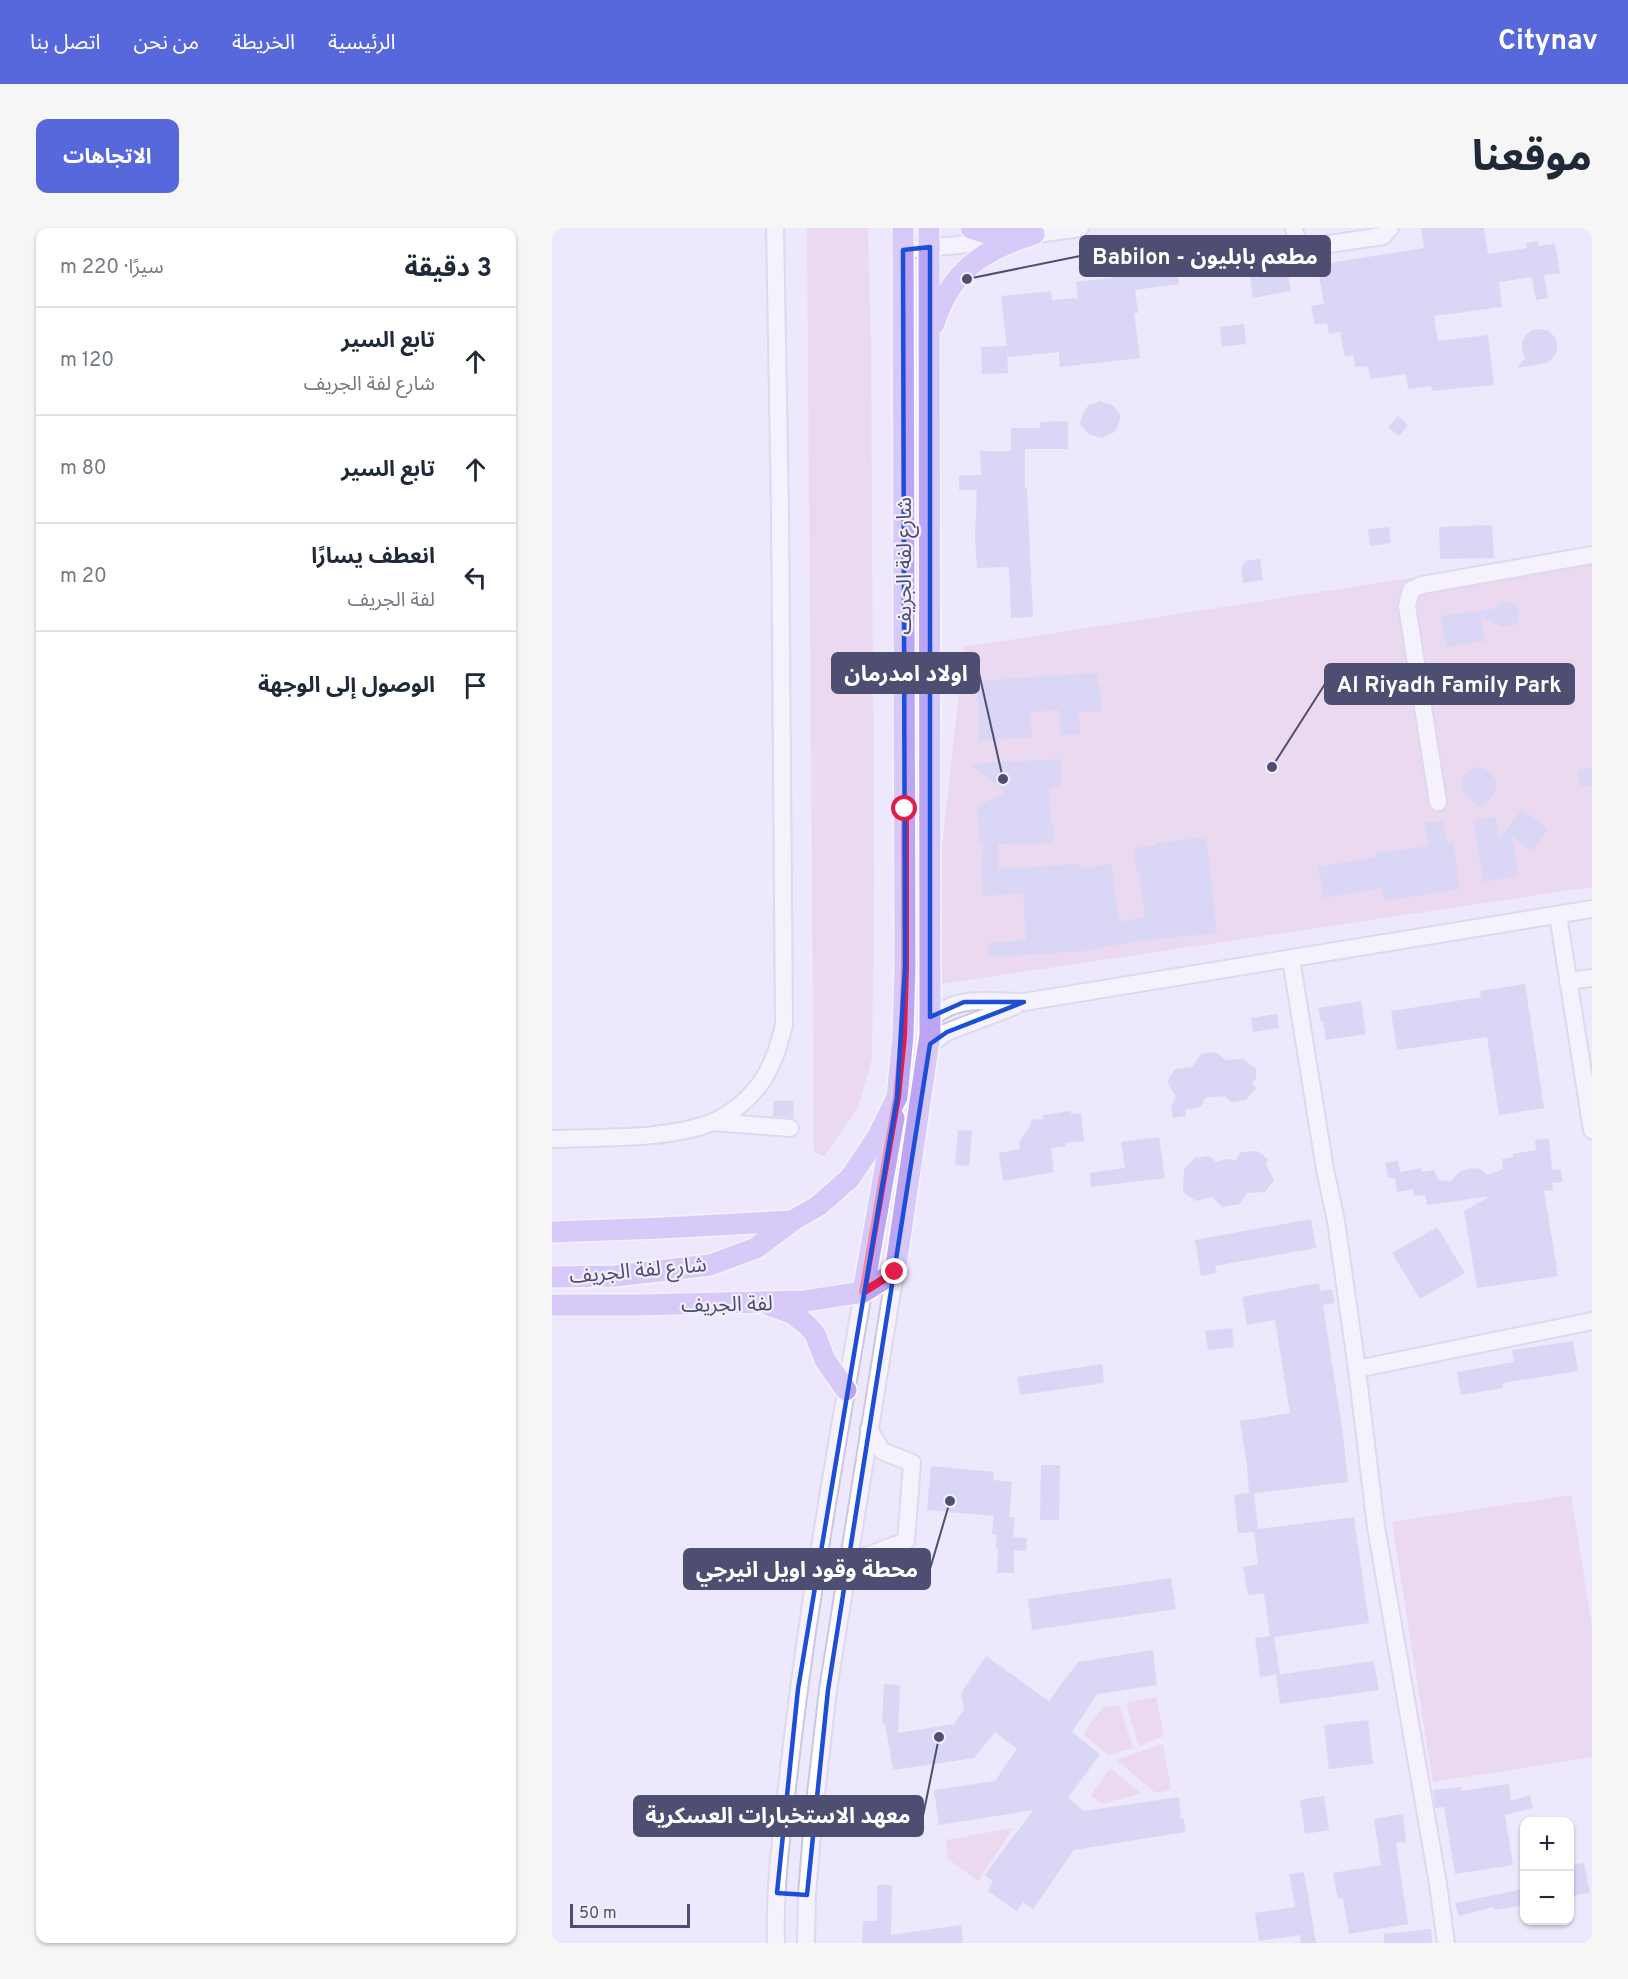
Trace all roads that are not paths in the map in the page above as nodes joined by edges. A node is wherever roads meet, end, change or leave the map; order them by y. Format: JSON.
{"nodes":[{"id":1,"x":775,"y":228,"type":"edge"},
{"id":2,"x":903,"y":228,"type":"edge"},
{"id":3,"x":971,"y":228,"type":"edge"},
{"id":4,"x":1080,"y":228,"type":"edge"},
{"id":5,"x":1294,"y":228,"type":"edge"},
{"id":6,"x":1390,"y":228,"type":"edge"},
{"id":7,"x":1034,"y":234,"type":"junction"},
{"id":8,"x":1013,"y":237,"type":"junction"},
{"id":9,"x":929,"y":238,"type":"edge"},
{"id":10,"x":903,"y":250,"type":"junction"},
{"id":11,"x":930,"y":336,"type":"junction"},
{"id":12,"x":1592,"y":555,"type":"edge"},
{"id":13,"x":1438,"y":802,"type":"dead end"},
{"id":14,"x":1592,"y":909,"type":"edge"},
{"id":15,"x":1558,"y":915,"type":"junction"},
{"id":16,"x":1291,"y":959,"type":"junction"},
{"id":17,"x":1592,"y":978,"type":"edge"},
{"id":18,"x":1568,"y":981,"type":"junction"},
{"id":19,"x":1024,"y":1002,"type":"junction"},
{"id":20,"x":930,"y":1020,"type":"junction"},
{"id":21,"x":930,"y":1044,"type":"junction"},
{"id":22,"x":897,"y":1097,"type":"junction"},
{"id":23,"x":712,"y":1122,"type":"junction"},
{"id":24,"x":790,"y":1128,"type":"dead end"},
{"id":25,"x":1592,"y":1130,"type":"edge"},
{"id":26,"x":552,"y":1139,"type":"edge"},
{"id":27,"x":792,"y":1221,"type":"junction"},
{"id":28,"x":552,"y":1232,"type":"edge"},
{"id":29,"x":895,"y":1272,"type":"junction"},
{"id":30,"x":552,"y":1277,"type":"edge"},
{"id":31,"x":863,"y":1292,"type":"junction"},
{"id":32,"x":765,"y":1304,"type":"junction"},
{"id":33,"x":552,"y":1305,"type":"edge"},
{"id":34,"x":1592,"y":1321,"type":"edge"},
{"id":35,"x":1357,"y":1369,"type":"junction"},
{"id":36,"x":846,"y":1390,"type":"junction"},
{"id":37,"x":869,"y":1429,"type":"junction"},
{"id":38,"x":847,"y":1569,"type":"junction"},
{"id":39,"x":777,"y":1893,"type":"junction"},
{"id":40,"x":807,"y":1895,"type":"junction"},
{"id":41,"x":776,"y":1943,"type":"edge"},
{"id":42,"x":806,"y":1943,"type":"edge"},
{"id":43,"x":1446,"y":1943,"type":"edge"}],
"edges":[{"from":1,"to":23,"type":"street"},
{"from":2,"to":10,"type":"main road","name":"شارع لفة الجريف"},
{"from":3,"to":8,"type":"main road"},
{"from":4,"to":7,"type":"street"},
{"from":5,"to":6,"type":"street"},
{"from":7,"to":8,"type":"street"},
{"from":7,"to":11,"type":"main road"},
{"from":8,"to":9,"type":"street"},
{"from":9,"to":10,"type":"street"},
{"from":9,"to":11,"type":"main road","name":"شارع لفة الجريف"},
{"from":10,"to":22,"type":"main road","name":"شارع لفة الجريف"},
{"from":11,"to":20,"type":"main road","name":"شارع لفة الجريف"},
{"from":12,"to":13,"type":"street"},
{"from":14,"to":15,"type":"street"},
{"from":15,"to":16,"type":"street"},
{"from":15,"to":18,"type":"street"},
{"from":16,"to":19,"type":"street"},
{"from":16,"to":35,"type":"street"},
{"from":17,"to":18,"type":"street"},
{"from":18,"to":25,"type":"street"},
{"from":19,"to":20,"type":"street"},
{"from":19,"to":21,"type":"street"},
{"from":20,"to":21,"type":"main road","name":"شارع لفة الجريف"},
{"from":21,"to":29,"type":"main road","name":"شارع لفة الجريف"},
{"from":22,"to":27,"type":"main road","name":"شارع لفة الجريف"},
{"from":22,"to":31,"type":"main road"},
{"from":23,"to":24,"type":"street"},
{"from":23,"to":26,"type":"street"},
{"from":27,"to":28,"type":"main road"},
{"from":27,"to":30,"type":"main road","name":"شارع لفة الجريف"},
{"from":29,"to":31,"type":"main road","name":"لفة الجريف"},
{"from":29,"to":37,"type":"street"},
{"from":31,"to":32,"type":"main road","name":"لفة الجريف"},
{"from":31,"to":36,"type":"street"},
{"from":32,"to":33,"type":"main road","name":"لفة الجريف"},
{"from":32,"to":36,"type":"main road"},
{"from":34,"to":35,"type":"street"},
{"from":35,"to":43,"type":"street"},
{"from":36,"to":39,"type":"street"},
{"from":37,"to":38,"type":"street"},
{"from":37,"to":38,"type":"street"},
{"from":38,"to":40,"type":"street"},
{"from":39,"to":40,"type":"street"},
{"from":39,"to":41,"type":"street"},
{"from":40,"to":42,"type":"street"}]}
